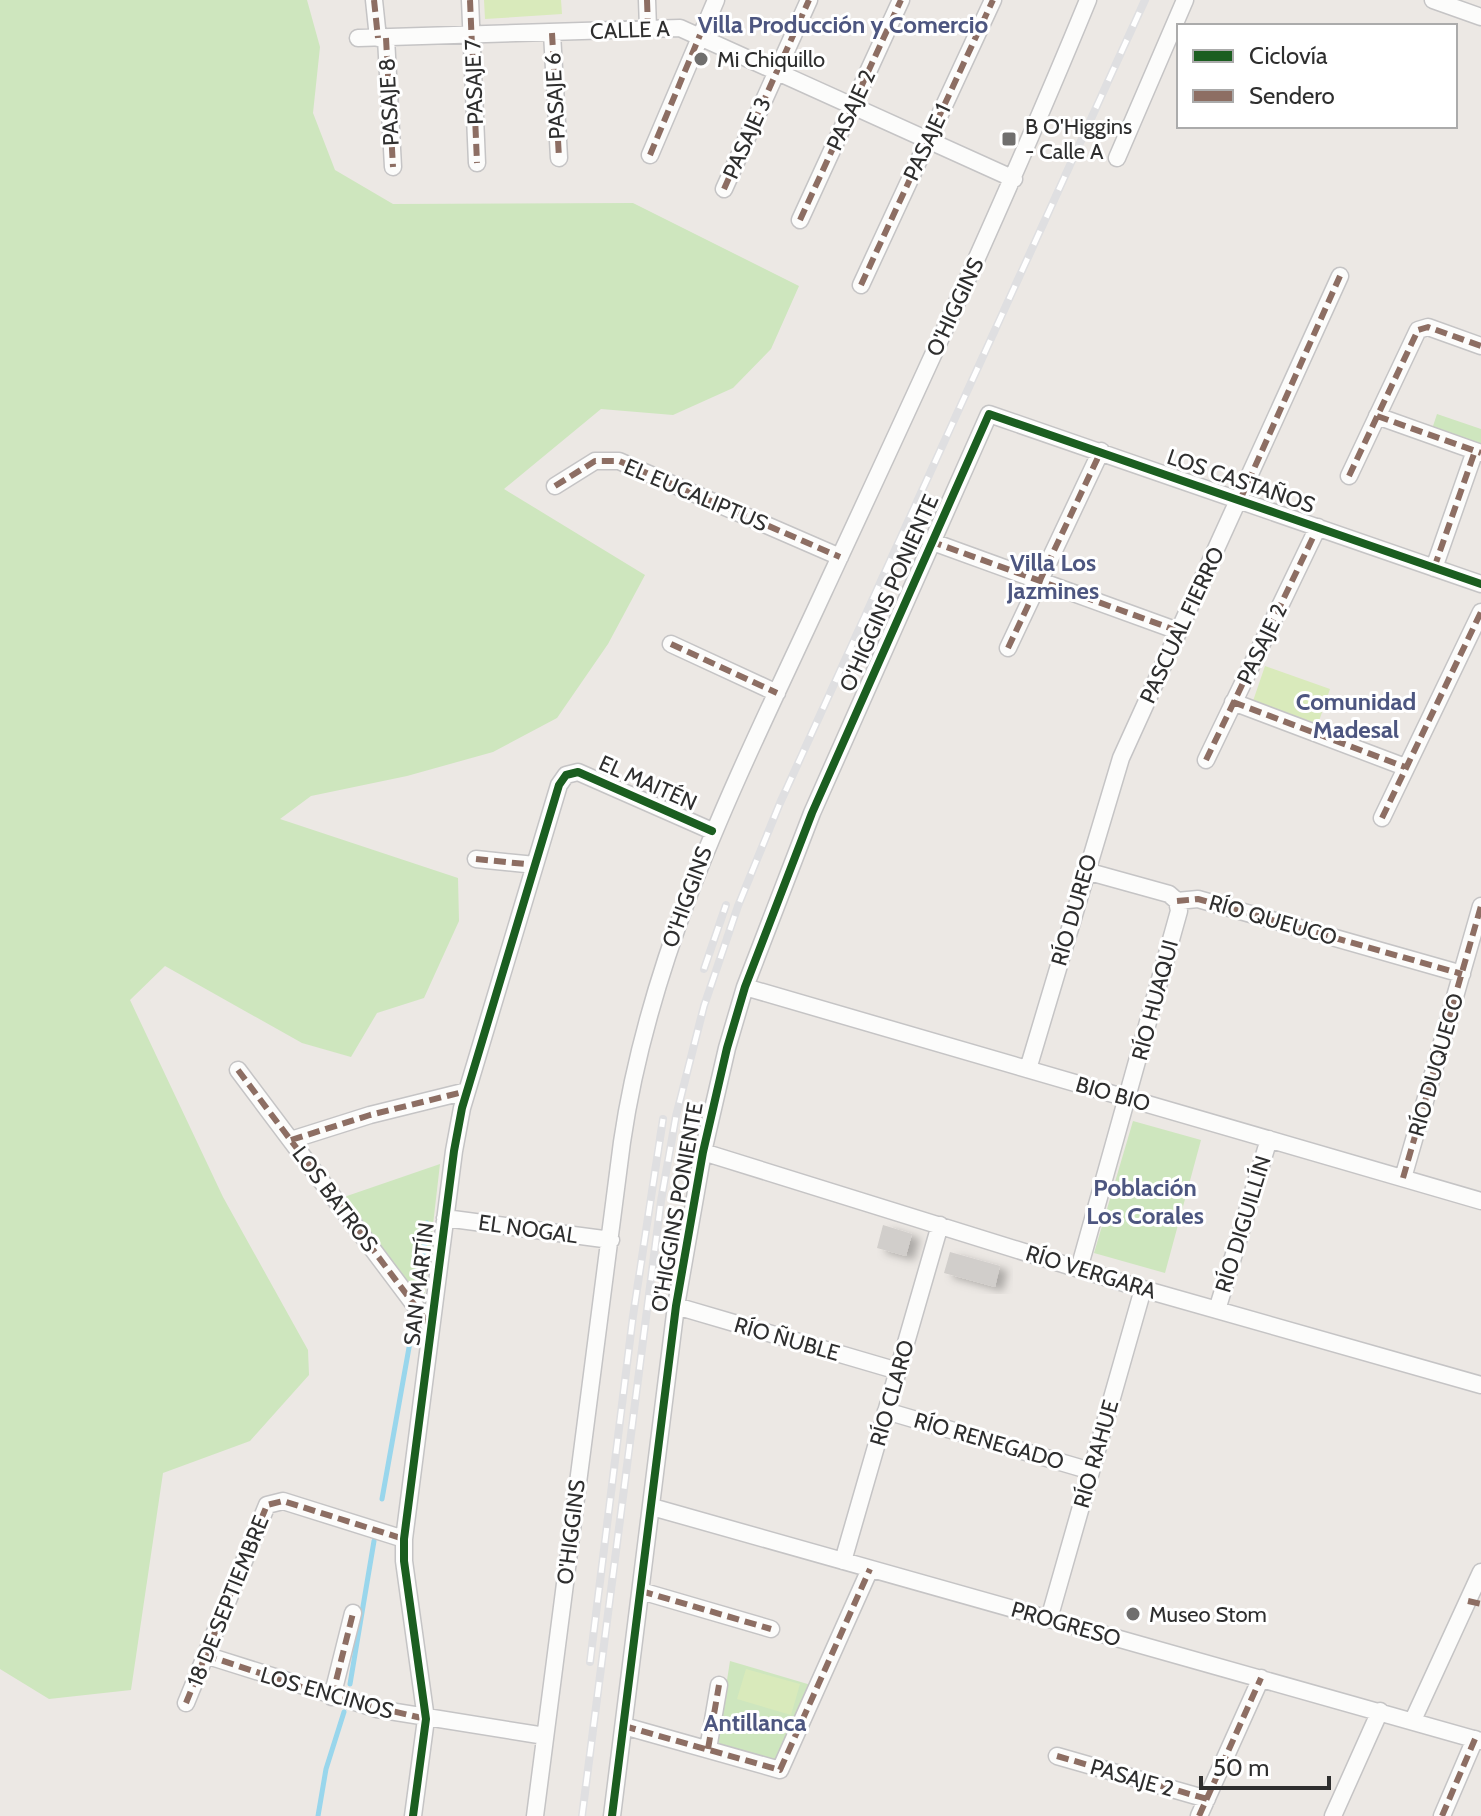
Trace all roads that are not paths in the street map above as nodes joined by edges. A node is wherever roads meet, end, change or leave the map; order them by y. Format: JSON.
{"nodes":[{"id":1,"x":374,"y":0,"type":"edge"},
{"id":2,"x":470,"y":0,"type":"edge"},
{"id":3,"x":647,"y":0,"type":"edge"},
{"id":4,"x":716,"y":0,"type":"edge"},
{"id":5,"x":809,"y":0,"type":"edge"},
{"id":6,"x":901,"y":0,"type":"edge"},
{"id":7,"x":993,"y":0,"type":"edge"},
{"id":8,"x":1088,"y":0,"type":"edge"},
{"id":9,"x":1185,"y":0,"type":"edge"},
{"id":10,"x":1433,"y":0,"type":"edge"},
{"id":11,"x":1481,"y":17,"type":"edge"},
{"id":12,"x":648,"y":28,"type":"junction"},
{"id":13,"x":552,"y":33,"type":"junction"},
{"id":14,"x":700,"y":35,"type":"junction"},
{"id":15,"x":472,"y":36,"type":"junction"},
{"id":16,"x":358,"y":38,"type":"dead end"},
{"id":17,"x":382,"y":38,"type":"junction"},
{"id":18,"x":778,"y":70,"type":"junction"},
{"id":19,"x":853,"y":105,"type":"junction"},
{"id":20,"x":928,"y":140,"type":"junction"},
{"id":21,"x":650,"y":155,"type":"dead end"},
{"id":22,"x":559,"y":158,"type":"dead end"},
{"id":23,"x":1117,"y":158,"type":"dead end"},
{"id":24,"x":477,"y":163,"type":"dead end"},
{"id":25,"x":393,"y":167,"type":"dead end"},
{"id":26,"x":1014,"y":179,"type":"junction"},
{"id":27,"x":724,"y":189,"type":"dead end"},
{"id":28,"x":800,"y":220,"type":"dead end"},
{"id":29,"x":1340,"y":276,"type":"dead end"},
{"id":30,"x":861,"y":285,"type":"dead end"},
{"id":31,"x":1481,"y":346,"type":"edge"},
{"id":32,"x":989,"y":414,"type":"joint"},
{"id":33,"x":1377,"y":416,"type":"junction"},
{"id":34,"x":1101,"y":451,"type":"junction"},
{"id":35,"x":1478,"y":452,"type":"edge"},
{"id":36,"x":1349,"y":476,"type":"dead end"},
{"id":37,"x":555,"y":486,"type":"dead end"},
{"id":38,"x":1240,"y":500,"type":"junction"},
{"id":39,"x":1318,"y":527,"type":"junction"},
{"id":40,"x":930,"y":541,"type":"junction"},
{"id":41,"x":840,"y":557,"type":"junction"},
{"id":42,"x":1434,"y":568,"type":"junction"},
{"id":43,"x":1038,"y":580,"type":"junction"},
{"id":44,"x":1481,"y":584,"type":"edge"},
{"id":45,"x":1481,"y":612,"type":"edge"},
{"id":46,"x":1178,"y":631,"type":"junction"},
{"id":47,"x":671,"y":644,"type":"dead end"},
{"id":48,"x":1008,"y":648,"type":"dead end"},
{"id":49,"x":777,"y":693,"type":"junction"},
{"id":50,"x":1233,"y":702,"type":"junction"},
{"id":51,"x":1124,"y":751,"type":"joint"},
{"id":52,"x":1206,"y":760,"type":"dead end"},
{"id":53,"x":1405,"y":767,"type":"junction"},
{"id":54,"x":569,"y":773,"type":"joint"},
{"id":55,"x":1382,"y":818,"type":"dead end"},
{"id":56,"x":712,"y":831,"type":"junction"},
{"id":57,"x":476,"y":859,"type":"dead end"},
{"id":58,"x":535,"y":865,"type":"junction"},
{"id":59,"x":1086,"y":871,"type":"junction"},
{"id":60,"x":1177,"y":901,"type":"junction"},
{"id":61,"x":1481,"y":906,"type":"edge"},
{"id":62,"x":1462,"y":974,"type":"junction"},
{"id":63,"x":745,"y":987,"type":"junction"},
{"id":64,"x":1028,"y":1069,"type":"junction"},
{"id":65,"x":238,"y":1070,"type":"dead end"},
{"id":66,"x":467,"y":1091,"type":"junction"},
{"id":67,"x":1127,"y":1098,"type":"junction"},
{"id":68,"x":1269,"y":1139,"type":"junction"},
{"id":69,"x":291,"y":1140,"type":"junction"},
{"id":70,"x":703,"y":1152,"type":"junction"},
{"id":71,"x":1403,"y":1178,"type":"junction"},
{"id":72,"x":1481,"y":1201,"type":"edge"},
{"id":73,"x":445,"y":1218,"type":"junction"},
{"id":74,"x":940,"y":1225,"type":"junction"},
{"id":75,"x":611,"y":1240,"type":"junction"},
{"id":76,"x":1079,"y":1269,"type":"junction"},
{"id":77,"x":1143,"y":1289,"type":"junction"},
{"id":78,"x":676,"y":1306,"type":"junction"},
{"id":79,"x":1217,"y":1310,"type":"junction"},
{"id":80,"x":431,"y":1327,"type":"junction"},
{"id":81,"x":898,"y":1371,"type":"junction"},
{"id":82,"x":1481,"y":1385,"type":"edge"},
{"id":83,"x":886,"y":1411,"type":"junction"},
{"id":84,"x":1091,"y":1471,"type":"junction"},
{"id":85,"x":652,"y":1507,"type":"junction"},
{"id":86,"x":404,"y":1539,"type":"junction"},
{"id":87,"x":843,"y":1561,"type":"junction"},
{"id":88,"x":870,"y":1569,"type":"junction"},
{"id":89,"x":1481,"y":1572,"type":"edge"},
{"id":90,"x":641,"y":1591,"type":"junction"},
{"id":91,"x":1474,"y":1602,"type":"edge"},
{"id":92,"x":353,"y":1613,"type":"dead end"},
{"id":93,"x":1049,"y":1619,"type":"junction"},
{"id":94,"x":771,"y":1629,"type":"dead end"},
{"id":95,"x":205,"y":1655,"type":"junction"},
{"id":96,"x":1261,"y":1678,"type":"junction"},
{"id":97,"x":719,"y":1685,"type":"dead end"},
{"id":98,"x":332,"y":1697,"type":"junction"},
{"id":99,"x":186,"y":1703,"type":"dead end"},
{"id":100,"x":1380,"y":1711,"type":"junction"},
{"id":101,"x":426,"y":1719,"type":"junction"},
{"id":102,"x":1413,"y":1720,"type":"junction"},
{"id":103,"x":624,"y":1726,"type":"junction"},
{"id":104,"x":545,"y":1736,"type":"junction"},
{"id":105,"x":1478,"y":1740,"type":"edge"},
{"id":106,"x":708,"y":1749,"type":"junction"},
{"id":107,"x":1057,"y":1756,"type":"dead end"},
{"id":108,"x":1207,"y":1799,"type":"junction"},
{"id":109,"x":413,"y":1816,"type":"edge"},
{"id":110,"x":535,"y":1816,"type":"edge"},
{"id":111,"x":612,"y":1816,"type":"edge"},
{"id":112,"x":1199,"y":1816,"type":"edge"},
{"id":113,"x":1333,"y":1816,"type":"edge"},
{"id":114,"x":1442,"y":1816,"type":"edge"}],
"edges":[{"from":1,"to":17,"type":"street","name":"PASAJE 8"},
{"from":2,"to":15,"type":"street","name":"PASAJE 7"},
{"from":3,"to":12,"type":"street"},
{"from":4,"to":14,"type":"street"},
{"from":5,"to":18,"type":"street","name":"PASAJE 3"},
{"from":6,"to":19,"type":"street","name":"PASAJE 2"},
{"from":7,"to":20,"type":"street","name":"PASAJE 1"},
{"from":8,"to":26,"type":"street","name":"O'HIGGINS"},
{"from":9,"to":23,"type":"street"},
{"from":10,"to":11,"type":"street"},
{"from":12,"to":13,"type":"street","name":"CALLE A"},
{"from":12,"to":14,"type":"street","name":"CALLE A"},
{"from":13,"to":15,"type":"street","name":"CALLE A"},
{"from":13,"to":22,"type":"street","name":"PASAJE 6"},
{"from":14,"to":18,"type":"street","name":"CALLE A"},
{"from":14,"to":21,"type":"street"},
{"from":15,"to":17,"type":"street","name":"CALLE A"},
{"from":15,"to":24,"type":"street","name":"PASAJE 7"},
{"from":16,"to":17,"type":"street","name":"CALLE A"},
{"from":17,"to":25,"type":"street","name":"PASAJE 8"},
{"from":18,"to":19,"type":"street","name":"CALLE A"},
{"from":18,"to":27,"type":"street","name":"PASAJE 3"},
{"from":19,"to":20,"type":"street","name":"CALLE A"},
{"from":19,"to":28,"type":"street","name":"PASAJE 2"},
{"from":20,"to":26,"type":"street","name":"CALLE A"},
{"from":20,"to":30,"type":"street","name":"PASAJE 1"},
{"from":26,"to":41,"type":"street","name":"O'HIGGINS"},
{"from":29,"to":38,"type":"street","name":"PASCUAL FIERRO"},
{"from":31,"to":33,"type":"street"},
{"from":32,"to":34,"type":"street","name":"LOS CASTAÑOS"},
{"from":32,"to":40,"type":"street","name":"O'HIGGINS PONIENTE"},
{"from":33,"to":35,"type":"street"},
{"from":33,"to":36,"type":"street"},
{"from":34,"to":38,"type":"street","name":"LOS CASTAÑOS"},
{"from":34,"to":43,"type":"street"},
{"from":35,"to":42,"type":"street"},
{"from":37,"to":41,"type":"street","name":"EL EUCALIPTUS"},
{"from":38,"to":39,"type":"street","name":"LOS CASTAÑOS"},
{"from":38,"to":46,"type":"street","name":"PASCUAL FIERRO"},
{"from":39,"to":42,"type":"street","name":"LOS CASTAÑOS"},
{"from":39,"to":50,"type":"street","name":"PASAJE 2"},
{"from":40,"to":43,"type":"street"},
{"from":40,"to":63,"type":"street","name":"O'HIGGINS PONIENTE"},
{"from":41,"to":49,"type":"street","name":"O'HIGGINS"},
{"from":42,"to":44,"type":"street","name":"LOS CASTAÑOS"},
{"from":43,"to":46,"type":"street"},
{"from":43,"to":48,"type":"street"},
{"from":45,"to":53,"type":"street"},
{"from":46,"to":51,"type":"street","name":"PASCUAL FIERRO"},
{"from":47,"to":49,"type":"street"},
{"from":49,"to":56,"type":"street","name":"O'HIGGINS"},
{"from":50,"to":52,"type":"street","name":"PASAJE 2"},
{"from":50,"to":53,"type":"street"},
{"from":51,"to":59,"type":"street","name":"RÍO DUREO"},
{"from":53,"to":55,"type":"street"},
{"from":54,"to":56,"type":"street","name":"EL MAITÉN"},
{"from":54,"to":58,"type":"street","name":"SAN MARTÍN"},
{"from":56,"to":75,"type":"street","name":"O'HIGGINS"},
{"from":57,"to":58,"type":"street"},
{"from":58,"to":66,"type":"street","name":"SAN MARTÍN"},
{"from":59,"to":60,"type":"street","name":"RÍO QUEUCO"},
{"from":59,"to":64,"type":"street","name":"RÍO DUREO"},
{"from":60,"to":62,"type":"street","name":"RÍO QUEUCO"},
{"from":60,"to":67,"type":"street","name":"RÍO HUAQUI"},
{"from":61,"to":62,"type":"street","name":"RÍO DUQUECO"},
{"from":62,"to":71,"type":"street","name":"RÍO DUQUECO"},
{"from":63,"to":64,"type":"street","name":"BIO BIO"},
{"from":63,"to":70,"type":"street","name":"O'HIGGINS PONIENTE"},
{"from":64,"to":67,"type":"street","name":"BIO BIO"},
{"from":65,"to":69,"type":"street","name":"LOS BATROS"},
{"from":66,"to":69,"type":"street"},
{"from":66,"to":73,"type":"street","name":"SAN MARTÍN"},
{"from":67,"to":68,"type":"street","name":"BIO BIO"},
{"from":67,"to":76,"type":"street","name":"RÍO HUAQUI"},
{"from":68,"to":71,"type":"street","name":"BIO BIO"},
{"from":68,"to":79,"type":"street","name":"RÍO DIGUILLÍN"},
{"from":69,"to":80,"type":"street","name":"LOS BATROS"},
{"from":70,"to":74,"type":"street","name":"RÍO VERGARA"},
{"from":70,"to":78,"type":"street","name":"O'HIGGINS PONIENTE"},
{"from":71,"to":72,"type":"street","name":"BIO BIO"},
{"from":73,"to":75,"type":"street","name":"EL NOGAL"},
{"from":73,"to":80,"type":"street","name":"SAN MARTÍN"},
{"from":74,"to":76,"type":"street","name":"RÍO VERGARA"},
{"from":74,"to":81,"type":"street","name":"RÍO CLARO"},
{"from":75,"to":104,"type":"street","name":"O'HIGGINS"},
{"from":76,"to":77,"type":"street","name":"RÍO VERGARA"},
{"from":77,"to":79,"type":"street","name":"RÍO VERGARA"},
{"from":77,"to":84,"type":"street","name":"RÍO RAHUE"},
{"from":78,"to":81,"type":"street","name":"RÍO ÑUBLE"},
{"from":78,"to":85,"type":"street","name":"O'HIGGINS PONIENTE"},
{"from":79,"to":82,"type":"street","name":"RÍO VERGARA"},
{"from":80,"to":86,"type":"street","name":"SAN MARTÍN"},
{"from":81,"to":83,"type":"street","name":"RÍO CLARO"},
{"from":83,"to":84,"type":"street","name":"RÍO RENEGADO"},
{"from":83,"to":87,"type":"street","name":"RÍO CLARO"},
{"from":84,"to":93,"type":"street","name":"RÍO RAHUE"},
{"from":85,"to":87,"type":"street","name":"PROGRESO"},
{"from":85,"to":90,"type":"street","name":"O'HIGGINS PONIENTE"},
{"from":86,"to":95,"type":"street","name":"18 DE SEPTIEMBRE"},
{"from":86,"to":101,"type":"street","name":"SAN MARTÍN"},
{"from":87,"to":88,"type":"street","name":"PROGRESO"},
{"from":88,"to":93,"type":"street","name":"PROGRESO"},
{"from":88,"to":106,"type":"street"},
{"from":89,"to":91,"type":"street"},
{"from":90,"to":94,"type":"street"},
{"from":90,"to":103,"type":"street","name":"O'HIGGINS PONIENTE"},
{"from":91,"to":102,"type":"street"},
{"from":92,"to":98,"type":"street"},
{"from":93,"to":96,"type":"street","name":"PROGRESO"},
{"from":95,"to":98,"type":"street","name":"LOS ENCINOS"},
{"from":95,"to":99,"type":"street","name":"18 DE SEPTIEMBRE"},
{"from":96,"to":100,"type":"street","name":"PROGRESO"},
{"from":96,"to":108,"type":"street"},
{"from":97,"to":106,"type":"street"},
{"from":98,"to":101,"type":"street","name":"LOS ENCINOS"},
{"from":100,"to":102,"type":"street","name":"PROGRESO"},
{"from":100,"to":113,"type":"street"},
{"from":101,"to":104,"type":"street","name":"LOS ENCINOS"},
{"from":101,"to":109,"type":"street","name":"SAN MARTÍN"},
{"from":102,"to":105,"type":"street","name":"PROGRESO"},
{"from":103,"to":106,"type":"street"},
{"from":103,"to":111,"type":"street","name":"O'HIGGINS PONIENTE"},
{"from":104,"to":110,"type":"street","name":"O'HIGGINS"},
{"from":105,"to":114,"type":"street"},
{"from":107,"to":108,"type":"street","name":"PASAJE 2"},
{"from":108,"to":112,"type":"street"}]}
